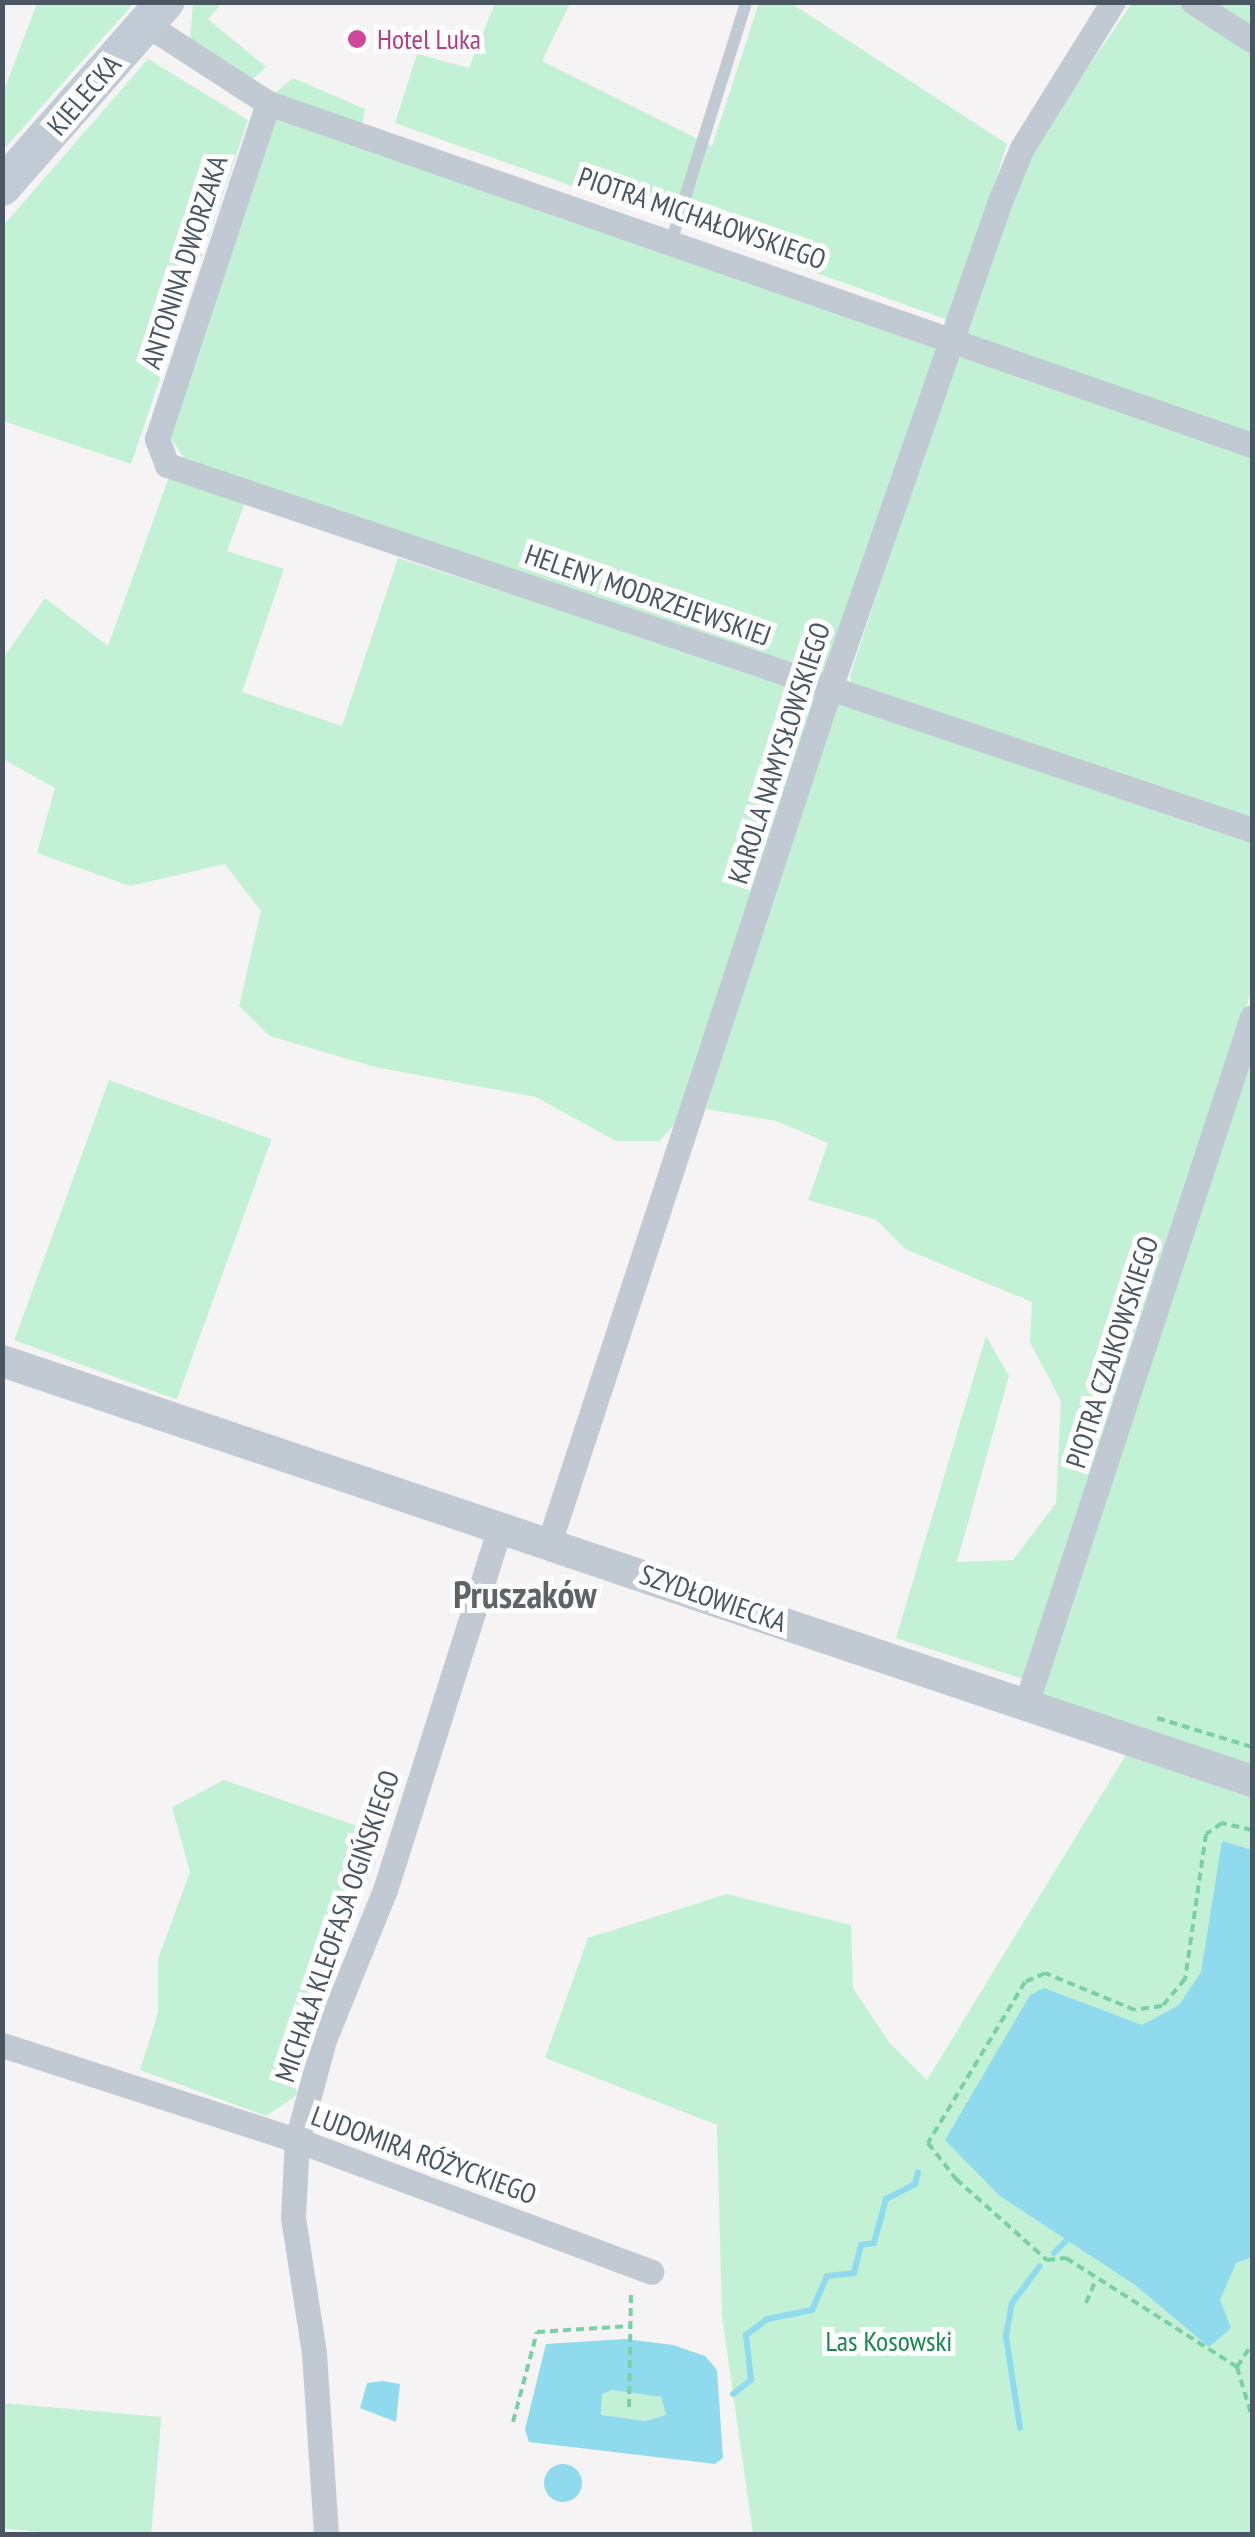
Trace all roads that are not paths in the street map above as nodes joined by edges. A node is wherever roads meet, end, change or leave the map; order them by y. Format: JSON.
{"nodes":[{"id":1,"x":1113,"y":2,"type":"edge"},
{"id":2,"x":1193,"y":2,"type":"edge"},
{"id":3,"x":746,"y":6,"type":"dead end"},
{"id":4,"x":156,"y":13,"type":"edge"},
{"id":5,"x":1252,"y":40,"type":"edge"},
{"id":6,"x":268,"y":103,"type":"junction"},
{"id":7,"x":2,"y":187,"type":"edge"},
{"id":8,"x":672,"y":239,"type":"junction"},
{"id":9,"x":954,"y":336,"type":"junction"},
{"id":10,"x":157,"y":439,"type":"joint"},
{"id":11,"x":1252,"y":444,"type":"edge"},
{"id":12,"x":830,"y":688,"type":"junction"},
{"id":13,"x":1252,"y":830,"type":"edge"},
{"id":14,"x":1252,"y":1017,"type":"edge"},
{"id":15,"x":2,"y":1360,"type":"edge"},
{"id":16,"x":500,"y":1527,"type":"junction"},
{"id":17,"x":549,"y":1542,"type":"junction"},
{"id":18,"x":1026,"y":1704,"type":"junction"},
{"id":19,"x":1252,"y":1781,"type":"edge"},
{"id":20,"x":2,"y":2046,"type":"edge"},
{"id":21,"x":297,"y":2140,"type":"junction"},
{"id":22,"x":642,"y":2269,"type":"road end"},
{"id":23,"x":326,"y":2534,"type":"edge"}],
"edges":[{"from":1,"to":9,"type":"street","name":"KAROLA NAMYSŁOWSKIEGO"},
{"from":2,"to":5,"type":"street"},
{"from":3,"to":8,"type":"lane"},
{"from":4,"to":6,"type":"street","name":"PIOTRA MICHAŁOWSKIEGO"},
{"from":4,"to":7,"type":"main road","name":"KIELECKA"},
{"from":6,"to":8,"type":"street","name":"PIOTRA MICHAŁOWSKIEGO"},
{"from":6,"to":10,"type":"street","name":"ANTONINA DWORZAKA"},
{"from":8,"to":9,"type":"street","name":"PIOTRA MICHAŁOWSKIEGO"},
{"from":9,"to":11,"type":"street","name":"PIOTRA MICHAŁOWSKIEGO"},
{"from":9,"to":12,"type":"street","name":"KAROLA NAMYSŁOWSKIEGO"},
{"from":10,"to":12,"type":"street","name":"HELENY MODRZEJEWSKIEJ"},
{"from":12,"to":13,"type":"street","name":"HELENY MODRZEJEWSKIEJ"},
{"from":12,"to":17,"type":"street","name":"KAROLA NAMYSŁOWSKIEGO"},
{"from":14,"to":18,"type":"street","name":"PIOTRA CZAJKOWSKIEGO"},
{"from":15,"to":16,"type":"street","name":"SZYDŁOWIECKA"},
{"from":16,"to":17,"type":"street","name":"SZYDŁOWIECKA"},
{"from":16,"to":21,"type":"street","name":"MICHAŁA KLEOFASA OGIŃSKIEGO"},
{"from":17,"to":18,"type":"street","name":"SZYDŁOWIECKA"},
{"from":18,"to":19,"type":"street","name":"SZYDŁOWIECKA"},
{"from":20,"to":21,"type":"street","name":"LUDOMIRA RÓŻYCKIEGO"},
{"from":21,"to":22,"type":"street","name":"LUDOMIRA RÓŻYCKIEGO"},
{"from":21,"to":23,"type":"street","name":"MICHAŁA KLEOFASA OGIŃSKIEGO"}]}
